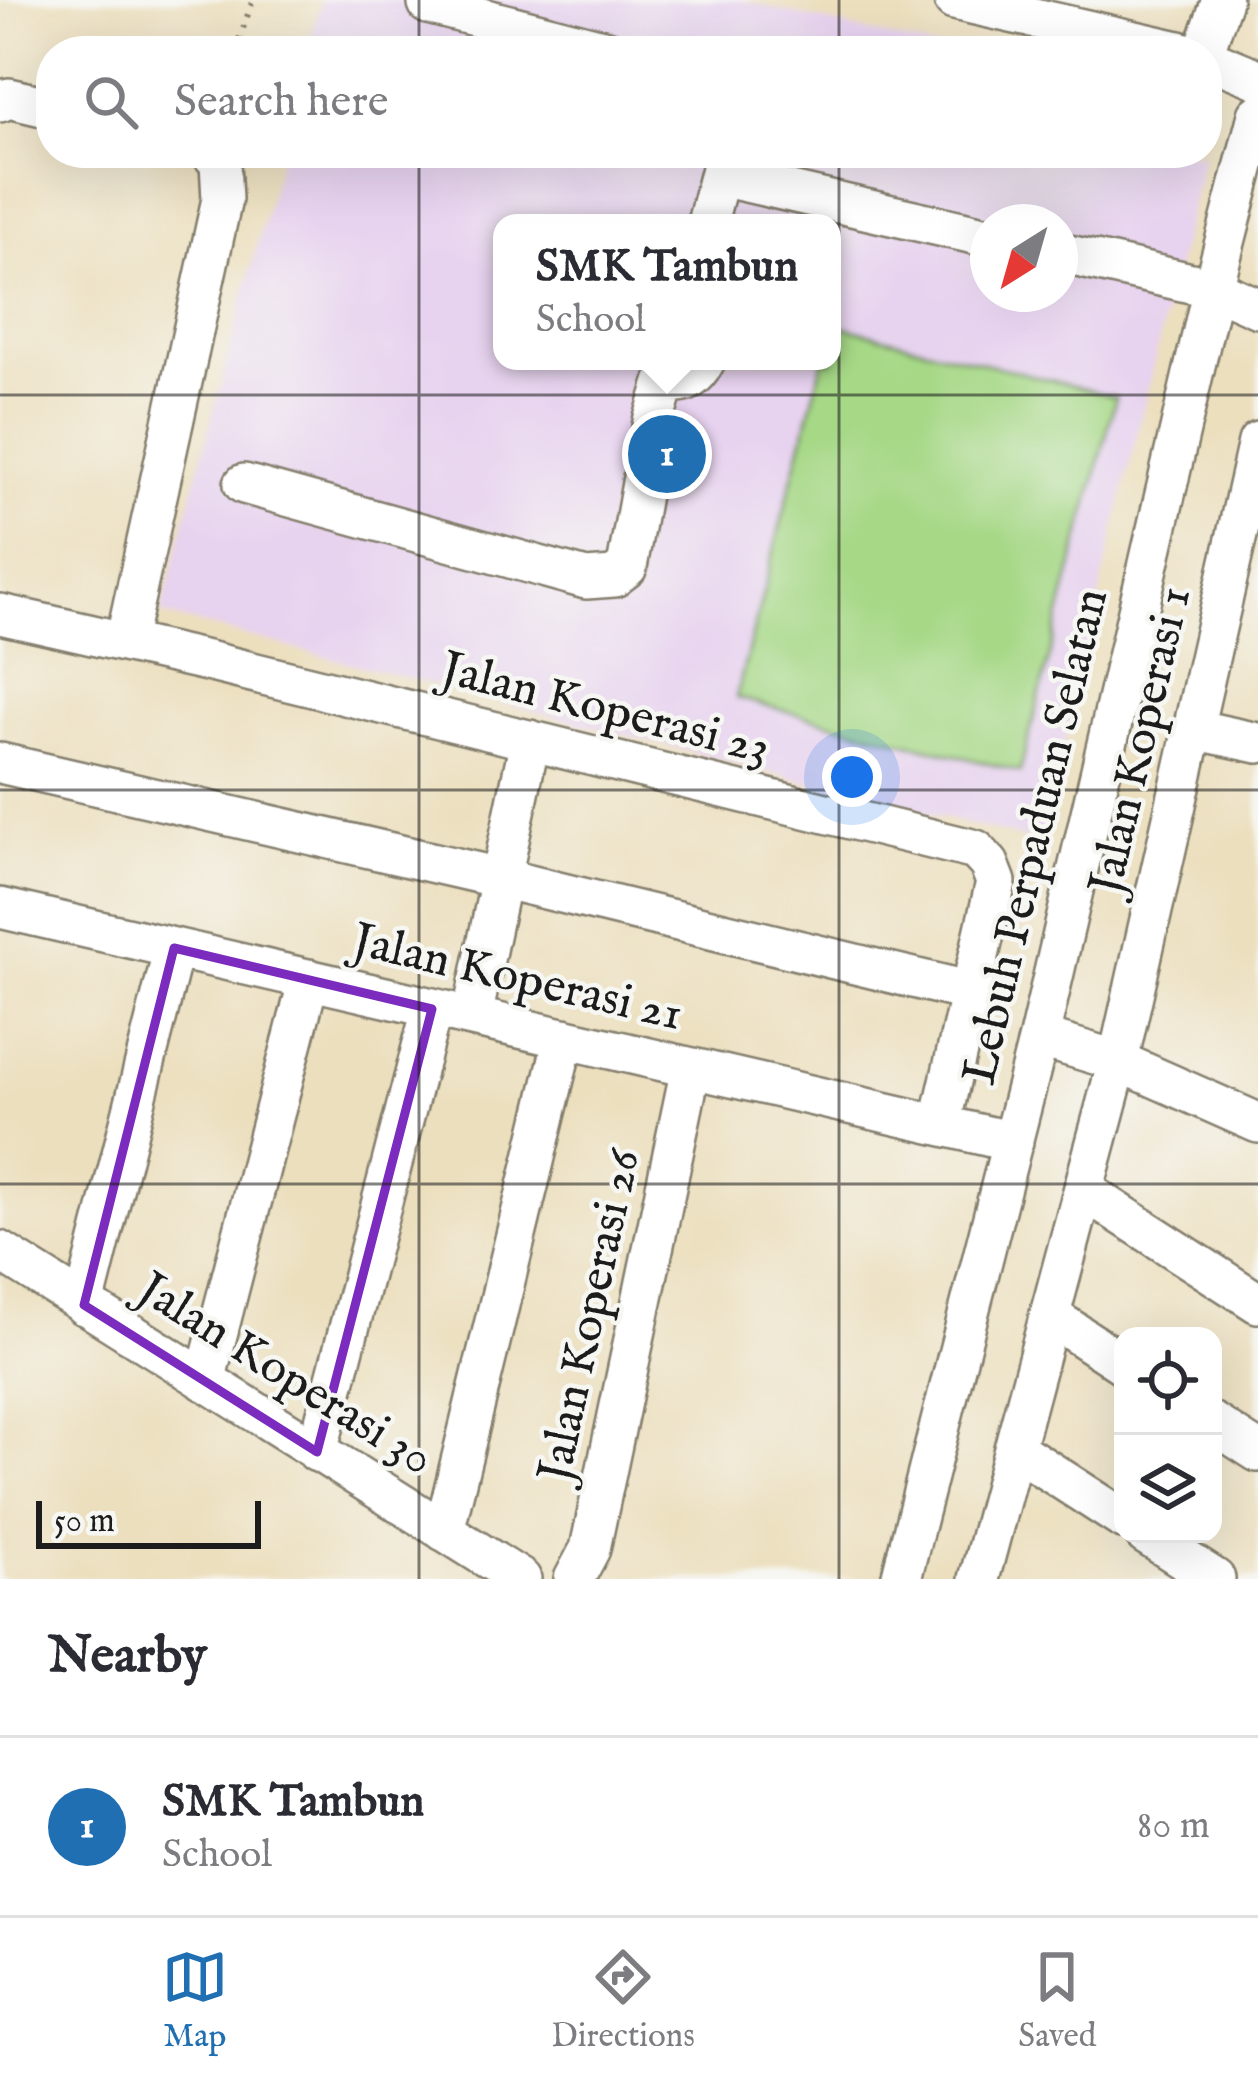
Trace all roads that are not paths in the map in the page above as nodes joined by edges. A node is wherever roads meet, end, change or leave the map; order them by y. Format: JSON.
{"nodes":[{"id":1,"x":954,"y":0,"type":"edge"},
{"id":2,"x":1222,"y":0,"type":"edge"},
{"id":3,"x":428,"y":4,"type":"dead end"},
{"id":4,"x":552,"y":36,"type":"edge"},
{"id":5,"x":1113,"y":36,"type":"edge"},
{"id":6,"x":1212,"y":36,"type":"edge"},
{"id":7,"x":1222,"y":62,"type":"edge"},
{"id":8,"x":1258,"y":79,"type":"edge"},
{"id":9,"x":0,"y":102,"type":"edge"},
{"id":10,"x":36,"y":104,"type":"edge"},
{"id":11,"x":1258,"y":115,"type":"edge"},
{"id":12,"x":220,"y":168,"type":"edge"},
{"id":13,"x":721,"y":168,"type":"edge"},
{"id":14,"x":737,"y":168,"type":"edge"},
{"id":15,"x":708,"y":214,"type":"edge"},
{"id":16,"x":970,"y":232,"type":"edge"},
{"id":17,"x":1078,"y":257,"type":"edge"},
{"id":18,"x":1213,"y":288,"type":"junction"},
{"id":19,"x":1258,"y":308,"type":"edge"},
{"id":20,"x":700,"y":370,"type":"edge"},
{"id":21,"x":1258,"y":442,"type":"edge"},
{"id":22,"x":244,"y":484,"type":"dead end"},
{"id":23,"x":0,"y":614,"type":"edge"},
{"id":24,"x":125,"y":642,"type":"junction"},
{"id":25,"x":1193,"y":729,"type":"junction"},
{"id":26,"x":530,"y":740,"type":"junction"},
{"id":27,"x":1258,"y":743,"type":"edge"},
{"id":28,"x":0,"y":763,"type":"edge"},
{"id":29,"x":500,"y":878,"type":"junction"},
{"id":30,"x":0,"y":908,"type":"edge"},
{"id":31,"x":174,"y":948,"type":"junction"},
{"id":32,"x":309,"y":979,"type":"junction"},
{"id":33,"x":971,"y":992,"type":"junction"},
{"id":34,"x":432,"y":1009,"type":"junction"},
{"id":35,"x":472,"y":1017,"type":"junction"},
{"id":36,"x":1039,"y":1037,"type":"junction"},
{"id":37,"x":564,"y":1038,"type":"junction"},
{"id":38,"x":1118,"y":1061,"type":"junction"},
{"id":39,"x":692,"y":1068,"type":"junction"},
{"id":40,"x":1255,"y":1109,"type":"edge"},
{"id":41,"x":940,"y":1125,"type":"junction"},
{"id":42,"x":1013,"y":1142,"type":"junction"},
{"id":43,"x":1085,"y":1191,"type":"junction"},
{"id":44,"x":0,"y":1251,"type":"edge"},
{"id":45,"x":1258,"y":1303,"type":"edge"},
{"id":46,"x":84,"y":1305,"type":"junction"},
{"id":47,"x":1050,"y":1316,"type":"junction"},
{"id":48,"x":1114,"y":1358,"type":"edge"},
{"id":49,"x":205,"y":1381,"type":"junction"},
{"id":50,"x":1222,"y":1429,"type":"edge"},
{"id":51,"x":1015,"y":1449,"type":"junction"},
{"id":52,"x":317,"y":1452,"type":"junction"},
{"id":53,"x":1258,"y":1452,"type":"edge"},
{"id":54,"x":1114,"y":1514,"type":"edge"},
{"id":55,"x":444,"y":1531,"type":"junction"},
{"id":56,"x":1159,"y":1543,"type":"edge"},
{"id":57,"x":520,"y":1579,"type":"edge"},
{"id":58,"x":574,"y":1579,"type":"edge"},
{"id":59,"x":901,"y":1579,"type":"edge"},
{"id":60,"x":979,"y":1579,"type":"edge"},
{"id":61,"x":1215,"y":1579,"type":"edge"}],
"edges":[{"from":1,"to":5,"type":"street"},
{"from":2,"to":6,"type":"street"},
{"from":3,"to":4,"type":"street"},
{"from":7,"to":8,"type":"street"},
{"from":9,"to":10,"type":"street"},
{"from":11,"to":18,"type":"street","name":"Lebuh Perpaduan Selatan"},
{"from":12,"to":24,"type":"street"},
{"from":13,"to":15,"type":"street"},
{"from":14,"to":16,"type":"street"},
{"from":17,"to":18,"type":"street"},
{"from":18,"to":19,"type":"street"},
{"from":18,"to":36,"type":"street","name":"Lebuh Perpaduan Selatan"},
{"from":20,"to":22,"type":"street"},
{"from":21,"to":25,"type":"street","name":"Jalan Koperasi 1"},
{"from":23,"to":24,"type":"street","name":"Jalan Koperasi 23"},
{"from":24,"to":26,"type":"street","name":"Jalan Koperasi 23"},
{"from":25,"to":27,"type":"street"},
{"from":25,"to":38,"type":"street","name":"Jalan Koperasi 1"},
{"from":26,"to":29,"type":"street"},
{"from":26,"to":33,"type":"street","name":"Jalan Koperasi 23"},
{"from":28,"to":29,"type":"street"},
{"from":29,"to":33,"type":"street"},
{"from":29,"to":35,"type":"street"},
{"from":30,"to":31,"type":"street","name":"Jalan Koperasi 21"},
{"from":31,"to":32,"type":"street","name":"Jalan Koperasi 21"},
{"from":31,"to":46,"type":"street"},
{"from":32,"to":34,"type":"street","name":"Jalan Koperasi 21"},
{"from":32,"to":49,"type":"street"},
{"from":33,"to":41,"type":"street","name":"Jalan Koperasi 23"},
{"from":34,"to":35,"type":"street","name":"Jalan Koperasi 21"},
{"from":34,"to":52,"type":"street"},
{"from":35,"to":37,"type":"street","name":"Jalan Koperasi 21"},
{"from":36,"to":38,"type":"street"},
{"from":36,"to":42,"type":"street","name":"Lebuh Perpaduan Selatan"},
{"from":37,"to":39,"type":"street","name":"Jalan Koperasi 21"},
{"from":37,"to":55,"type":"street"},
{"from":38,"to":40,"type":"street"},
{"from":38,"to":43,"type":"street","name":"Jalan Koperasi 1"},
{"from":39,"to":41,"type":"street","name":"Jalan Koperasi 21"},
{"from":39,"to":58,"type":"street","name":"Jalan Koperasi 26"},
{"from":41,"to":42,"type":"street","name":"Jalan Koperasi 21"},
{"from":42,"to":59,"type":"street","name":"Lebuh Perpaduan Selatan"},
{"from":43,"to":45,"type":"street"},
{"from":43,"to":47,"type":"street","name":"Jalan Koperasi 1"},
{"from":44,"to":46,"type":"street","name":"Jalan Koperasi 30"},
{"from":46,"to":49,"type":"street","name":"Jalan Koperasi 30"},
{"from":47,"to":48,"type":"street"},
{"from":47,"to":51,"type":"street","name":"Jalan Koperasi 1"},
{"from":49,"to":52,"type":"street","name":"Jalan Koperasi 30"},
{"from":50,"to":53,"type":"street"},
{"from":51,"to":54,"type":"street"},
{"from":51,"to":60,"type":"street","name":"Jalan Koperasi 1"},
{"from":52,"to":55,"type":"street","name":"Jalan Koperasi 30"},
{"from":55,"to":57,"type":"street","name":"Jalan Koperasi 30"},
{"from":56,"to":61,"type":"street"}]}
